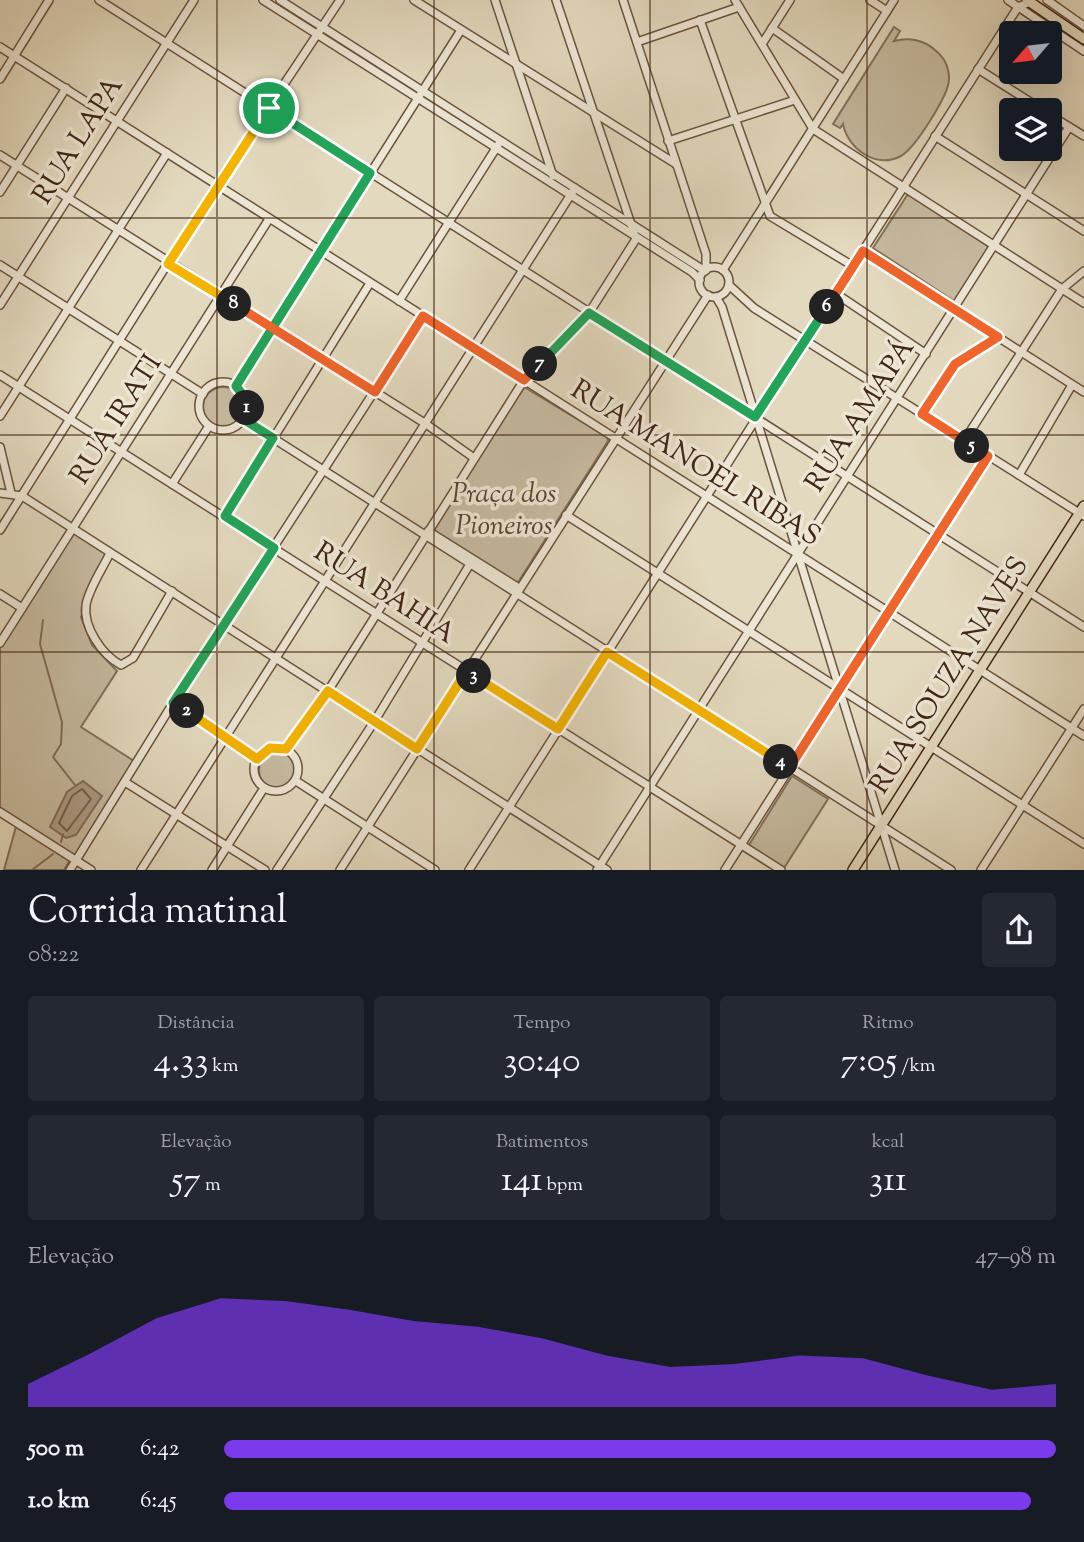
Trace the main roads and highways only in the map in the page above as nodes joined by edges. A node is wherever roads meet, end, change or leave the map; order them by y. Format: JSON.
{"nodes":[{"id":1,"x":1029,"y":1,"type":"edge"},
{"id":2,"x":1084,"y":39,"type":"edge"},
{"id":3,"x":1082,"y":511,"type":"edge"},
{"id":4,"x":853,"y":870,"type":"edge"}],
"edges":[{"from":1,"to":2,"type":"main road"},
{"from":3,"to":4,"type":"main road","name":"RUA SOUZA NAVES"}]}
